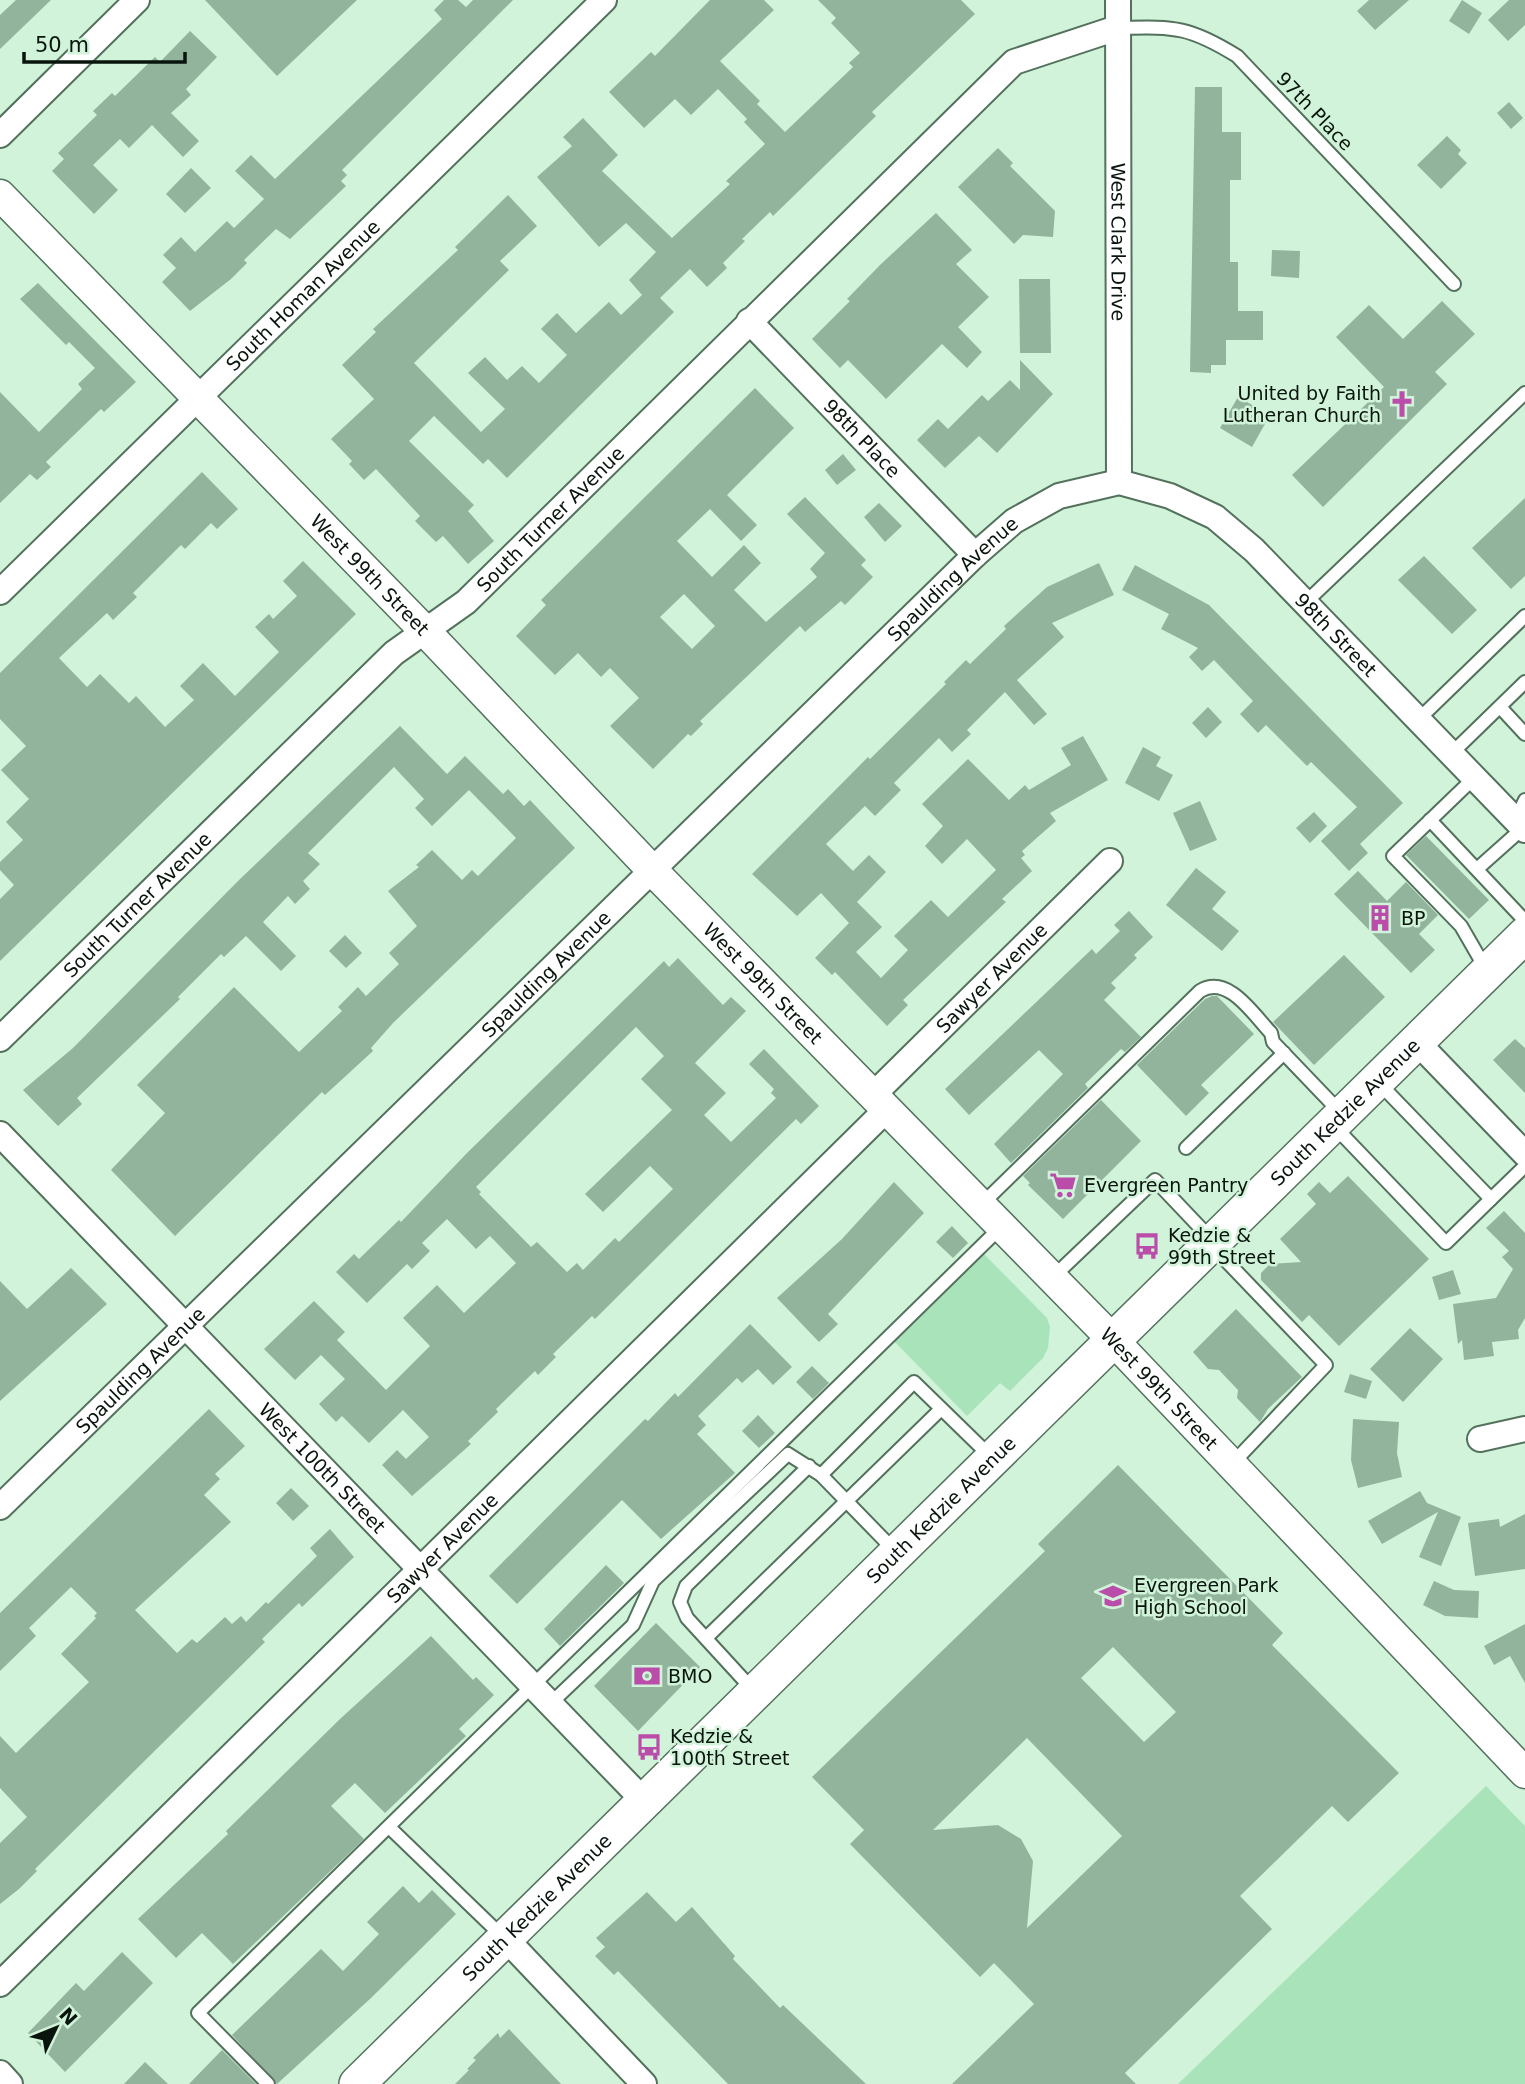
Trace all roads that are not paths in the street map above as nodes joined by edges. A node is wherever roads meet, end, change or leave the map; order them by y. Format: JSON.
{"nodes":[{"id":1,"x":137,"y":0,"type":"edge"},
{"id":2,"x":604,"y":0,"type":"edge"},
{"id":3,"x":1118,"y":0,"type":"edge"},
{"id":4,"x":1117,"y":28,"type":"junction"},
{"id":5,"x":0,"y":135,"type":"edge"},
{"id":6,"x":0,"y":195,"type":"edge"},
{"id":7,"x":1454,"y":284,"type":"dead end"},
{"id":8,"x":749,"y":321,"type":"junction"},
{"id":9,"x":1525,"y":393,"type":"edge"},
{"id":10,"x":198,"y":398,"type":"junction"},
{"id":11,"x":1119,"y":482,"type":"junction"},
{"id":12,"x":975,"y":555,"type":"junction"},
{"id":13,"x":0,"y":593,"type":"edge"},
{"id":14,"x":1306,"y":603,"type":"junction"},
{"id":15,"x":1525,"y":616,"type":"edge"},
{"id":16,"x":425,"y":631,"type":"junction"},
{"id":17,"x":1525,"y":682,"type":"edge"},
{"id":18,"x":1500,"y":707,"type":"junction"},
{"id":19,"x":1418,"y":720,"type":"junction"},
{"id":20,"x":1525,"y":734,"type":"edge"},
{"id":21,"x":1451,"y":754,"type":"junction"},
{"id":22,"x":1474,"y":778,"type":"junction"},
{"id":23,"x":1430,"y":820,"type":"junction"},
{"id":24,"x":1522,"y":820,"type":"edge"},
{"id":25,"x":1110,"y":861,"type":"dead end"},
{"id":26,"x":1477,"y":869,"type":"junction"},
{"id":27,"x":652,"y":870,"type":"junction"},
{"id":28,"x":1525,"y":921,"type":"edge"},
{"id":29,"x":1525,"y":935,"type":"edge"},
{"id":30,"x":1487,"y":972,"type":"junction"},
{"id":31,"x":0,"y":1039,"type":"edge"},
{"id":32,"x":1417,"y":1042,"type":"junction"},
{"id":33,"x":1283,"y":1053,"type":"junction"},
{"id":34,"x":1377,"y":1081,"type":"junction"},
{"id":35,"x":879,"y":1103,"type":"junction"},
{"id":36,"x":1338,"y":1120,"type":"junction"},
{"id":37,"x":0,"y":1134,"type":"edge"},
{"id":38,"x":1186,"y":1148,"type":"dead end"},
{"id":39,"x":1525,"y":1154,"type":"edge"},
{"id":40,"x":1525,"y":1166,"type":"edge"},
{"id":41,"x":1491,"y":1199,"type":"junction"},
{"id":42,"x":980,"y":1205,"type":"junction"},
{"id":43,"x":1001,"y":1227,"type":"junction"},
{"id":44,"x":1212,"y":1243,"type":"junction"},
{"id":45,"x":1052,"y":1278,"type":"junction"},
{"id":46,"x":185,"y":1326,"type":"junction"},
{"id":47,"x":1113,"y":1340,"type":"junction"},
{"id":48,"x":941,"y":1409,"type":"junction"},
{"id":49,"x":1525,"y":1429,"type":"edge"},
{"id":50,"x":1480,"y":1439,"type":"dead end"},
{"id":51,"x":993,"y":1459,"type":"junction"},
{"id":52,"x":1232,"y":1464,"type":"junction"},
{"id":53,"x":809,"y":1466,"type":"junction"},
{"id":54,"x":821,"y":1475,"type":"junction"},
{"id":55,"x":846,"y":1502,"type":"junction"},
{"id":56,"x":0,"y":1507,"type":"edge"},
{"id":57,"x":897,"y":1553,"type":"junction"},
{"id":58,"x":420,"y":1570,"type":"junction"},
{"id":59,"x":706,"y":1638,"type":"junction"},
{"id":60,"x":533,"y":1686,"type":"junction"},
{"id":61,"x":755,"y":1692,"type":"junction"},
{"id":62,"x":550,"y":1704,"type":"junction"},
{"id":63,"x":1525,"y":1773,"type":"edge"},
{"id":64,"x":644,"y":1801,"type":"junction"},
{"id":65,"x":388,"y":1827,"type":"junction"},
{"id":66,"x":505,"y":1938,"type":"junction"},
{"id":67,"x":0,"y":1984,"type":"edge"},
{"id":68,"x":0,"y":2073,"type":"edge"},
{"id":69,"x":10,"y":2084,"type":"edge"},
{"id":70,"x":268,"y":2084,"type":"edge"},
{"id":71,"x":357,"y":2084,"type":"edge"},
{"id":72,"x":644,"y":2084,"type":"edge"}],
"edges":[{"from":1,"to":5,"type":"street"},
{"from":2,"to":10,"type":"street","name":"South Homan Avenue"},
{"from":3,"to":4,"type":"street","name":"West Clark Drive"},
{"from":4,"to":7,"type":"lane","name":"97th Place"},
{"from":4,"to":8,"type":"street","name":"South Turner Avenue"},
{"from":4,"to":11,"type":"street","name":"West Clark Drive"},
{"from":6,"to":10,"type":"street","name":"West 99th Street"},
{"from":8,"to":12,"type":"street","name":"98th Place"},
{"from":8,"to":16,"type":"street","name":"South Turner Avenue"},
{"from":9,"to":14,"type":"lane"},
{"from":10,"to":13,"type":"street","name":"South Homan Avenue"},
{"from":10,"to":16,"type":"street","name":"West 99th Street"},
{"from":11,"to":12,"type":"street","name":"Spaulding Avenue"},
{"from":11,"to":14,"type":"street","name":"98th Street"},
{"from":12,"to":27,"type":"street","name":"Spaulding Avenue"},
{"from":14,"to":19,"type":"street","name":"98th Street"},
{"from":15,"to":19,"type":"lane"},
{"from":16,"to":27,"type":"street","name":"West 99th Street"},
{"from":16,"to":31,"type":"street","name":"South Turner Avenue"},
{"from":17,"to":18,"type":"lane"},
{"from":18,"to":20,"type":"lane"},
{"from":18,"to":21,"type":"lane"},
{"from":19,"to":21,"type":"street","name":"98th Street"},
{"from":21,"to":22,"type":"street","name":"98th Street"},
{"from":22,"to":23,"type":"lane"},
{"from":22,"to":24,"type":"street","name":"98th Street"},
{"from":23,"to":26,"type":"lane"},
{"from":23,"to":30,"type":"lane"},
{"from":24,"to":26,"type":"lane"},
{"from":25,"to":35,"type":"street","name":"Sawyer Avenue"},
{"from":26,"to":28,"type":"lane"},
{"from":27,"to":35,"type":"street","name":"West 99th Street"},
{"from":27,"to":46,"type":"street","name":"Spaulding Avenue"},
{"from":29,"to":30,"type":"main road","name":"South Kedzie Avenue"},
{"from":30,"to":32,"type":"main road","name":"South Kedzie Avenue"},
{"from":32,"to":34,"type":"main road","name":"South Kedzie Avenue"},
{"from":32,"to":39,"type":"street"},
{"from":33,"to":36,"type":"lane"},
{"from":33,"to":38,"type":"lane"},
{"from":33,"to":42,"type":"lane"},
{"from":34,"to":36,"type":"main road","name":"South Kedzie Avenue"},
{"from":34,"to":41,"type":"lane"},
{"from":35,"to":42,"type":"street","name":"West 99th Street"},
{"from":35,"to":58,"type":"street","name":"Sawyer Avenue"},
{"from":36,"to":41,"type":"lane"},
{"from":36,"to":44,"type":"main road","name":"South Kedzie Avenue"},
{"from":37,"to":46,"type":"street","name":"West 100th Street"},
{"from":40,"to":41,"type":"lane"},
{"from":42,"to":43,"type":"street","name":"West 99th Street"},
{"from":43,"to":45,"type":"street","name":"West 99th Street"},
{"from":43,"to":60,"type":"lane"},
{"from":44,"to":45,"type":"lane"},
{"from":44,"to":47,"type":"main road","name":"South Kedzie Avenue"},
{"from":44,"to":52,"type":"lane"},
{"from":45,"to":47,"type":"street","name":"West 99th Street"},
{"from":46,"to":56,"type":"street","name":"Spaulding Avenue"},
{"from":46,"to":58,"type":"street","name":"West 100th Street"},
{"from":47,"to":51,"type":"main road","name":"South Kedzie Avenue"},
{"from":47,"to":52,"type":"street","name":"West 99th Street"},
{"from":48,"to":51,"type":"lane"},
{"from":48,"to":54,"type":"lane"},
{"from":48,"to":55,"type":"lane"},
{"from":49,"to":50,"type":"street"},
{"from":51,"to":57,"type":"main road","name":"South Kedzie Avenue"},
{"from":52,"to":63,"type":"street","name":"West 99th Street"},
{"from":53,"to":54,"type":"lane"},
{"from":53,"to":59,"type":"lane"},
{"from":53,"to":62,"type":"lane"},
{"from":54,"to":55,"type":"lane"},
{"from":55,"to":57,"type":"lane"},
{"from":55,"to":59,"type":"lane"},
{"from":57,"to":61,"type":"main road","name":"South Kedzie Avenue"},
{"from":58,"to":60,"type":"street","name":"West 100th Street"},
{"from":58,"to":67,"type":"street","name":"Sawyer Avenue"},
{"from":59,"to":61,"type":"lane"},
{"from":60,"to":62,"type":"street","name":"West 100th Street"},
{"from":60,"to":65,"type":"lane"},
{"from":61,"to":64,"type":"main road","name":"South Kedzie Avenue"},
{"from":62,"to":64,"type":"street","name":"West 100th Street"},
{"from":64,"to":66,"type":"main road","name":"South Kedzie Avenue"},
{"from":65,"to":66,"type":"lane"},
{"from":65,"to":70,"type":"lane"},
{"from":66,"to":71,"type":"main road","name":"South Kedzie Avenue"},
{"from":66,"to":72,"type":"street"},
{"from":68,"to":69,"type":"street"}]}
